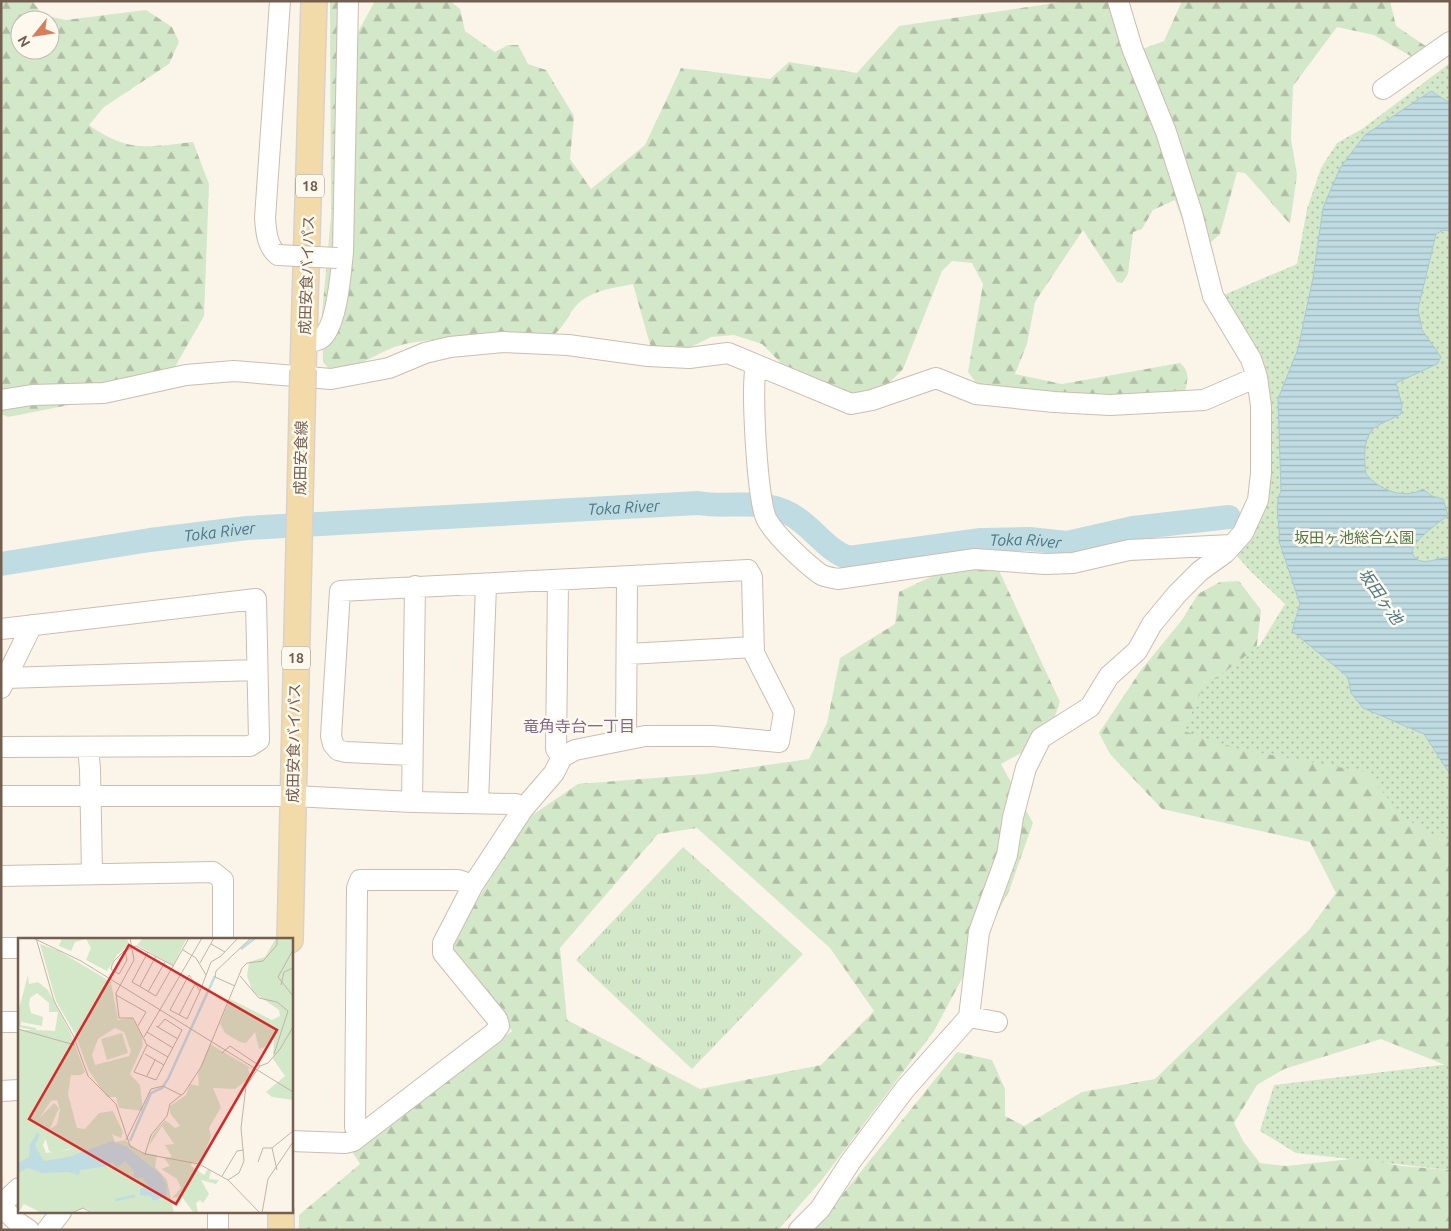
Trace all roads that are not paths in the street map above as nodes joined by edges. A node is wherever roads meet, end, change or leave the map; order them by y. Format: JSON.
{"nodes":[{"id":1,"x":280,"y":1,"type":"edge"},
{"id":2,"x":314,"y":1,"type":"edge"},
{"id":3,"x":348,"y":1,"type":"edge"},
{"id":4,"x":1118,"y":1,"type":"edge"},
{"id":5,"x":1450,"y":42,"type":"edge"},
{"id":6,"x":1383,"y":89,"type":"dead end"},
{"id":7,"x":340,"y":255,"type":"junction"},
{"id":8,"x":304,"y":343,"type":"junction"},
{"id":9,"x":756,"y":365,"type":"junction"},
{"id":10,"x":303,"y":370,"type":"joint"},
{"id":11,"x":1257,"y":377,"type":"junction"},
{"id":12,"x":1,"y":400,"type":"edge"},
{"id":13,"x":1231,"y":545,"type":"junction"},
{"id":14,"x":299,"y":546,"type":"joint"},
{"id":15,"x":627,"y":577,"type":"junction"},
{"id":16,"x":558,"y":581,"type":"junction"},
{"id":17,"x":486,"y":584,"type":"junction"},
{"id":18,"x":415,"y":586,"type":"junction"},
{"id":19,"x":32,"y":625,"type":"junction"},
{"id":20,"x":1,"y":629,"type":"edge"},
{"id":21,"x":754,"y":647,"type":"junction"},
{"id":22,"x":628,"y":654,"type":"junction"},
{"id":23,"x":258,"y":670,"type":"junction"},
{"id":24,"x":4,"y":683,"type":"edge"},
{"id":25,"x":626,"y":739,"type":"junction"},
{"id":26,"x":1,"y":746,"type":"edge"},
{"id":27,"x":88,"y":747,"type":"junction"},
{"id":28,"x":411,"y":755,"type":"junction"},
{"id":29,"x":562,"y":757,"type":"junction"},
{"id":30,"x":91,"y":794,"type":"junction"},
{"id":31,"x":1,"y":796,"type":"edge"},
{"id":32,"x":293,"y":796,"type":"junction"},
{"id":33,"x":412,"y":802,"type":"junction"},
{"id":34,"x":478,"y":803,"type":"junction"},
{"id":35,"x":523,"y":809,"type":"junction"},
{"id":36,"x":92,"y":873,"type":"junction"},
{"id":37,"x":1,"y":876,"type":"edge"},
{"id":38,"x":473,"y":886,"type":"junction"},
{"id":39,"x":223,"y":938,"type":"edge"},
{"id":40,"x":290,"y":938,"type":"edge"},
{"id":41,"x":1,"y":948,"type":"edge"},
{"id":42,"x":18,"y":948,"type":"edge"},
{"id":43,"x":969,"y":1017,"type":"junction"},
{"id":44,"x":1,"y":1022,"type":"edge"},
{"id":45,"x":18,"y":1022,"type":"edge"},
{"id":46,"x":997,"y":1022,"type":"dead end"},
{"id":47,"x":18,"y":1090,"type":"edge"},
{"id":48,"x":1,"y":1091,"type":"edge"},
{"id":49,"x":359,"y":1136,"type":"junction"},
{"id":50,"x":292,"y":1141,"type":"edge"},
{"id":51,"x":18,"y":1189,"type":"edge"},
{"id":52,"x":1,"y":1206,"type":"edge"},
{"id":53,"x":820,"y":1209,"type":"junction"},
{"id":54,"x":59,"y":1214,"type":"edge"},
{"id":55,"x":218,"y":1214,"type":"edge"},
{"id":56,"x":281,"y":1214,"type":"edge"},
{"id":57,"x":29,"y":1230,"type":"edge"},
{"id":58,"x":47,"y":1230,"type":"edge"},
{"id":59,"x":218,"y":1230,"type":"edge"},
{"id":60,"x":281,"y":1230,"type":"edge"},
{"id":61,"x":799,"y":1230,"type":"edge"},
{"id":62,"x":819,"y":1230,"type":"edge"}],
"edges":[{"from":1,"to":7,"type":"street","bridge":true},
{"from":2,"to":8,"type":"main road","name":"成田安食バイパス","number":"18"},
{"from":3,"to":7,"type":"street"},
{"from":4,"to":11,"type":"street"},
{"from":5,"to":6,"type":"street"},
{"from":7,"to":8,"type":"street"},
{"from":8,"to":10,"type":"main road","name":"成田安食バイパス","number":"18"},
{"from":9,"to":11,"type":"street"},
{"from":9,"to":12,"type":"street"},
{"from":9,"to":13,"type":"street"},
{"from":10,"to":14,"type":"main road","name":"成田安食線","number":"18","bridge":true},
{"from":11,"to":13,"type":"street"},
{"from":13,"to":43,"type":"street"},
{"from":14,"to":32,"type":"main road","name":"成田安食バイパス","number":"18"},
{"from":15,"to":16,"type":"street"},
{"from":15,"to":21,"type":"street"},
{"from":15,"to":22,"type":"street"},
{"from":16,"to":17,"type":"street"},
{"from":16,"to":29,"type":"street"},
{"from":17,"to":18,"type":"street"},
{"from":17,"to":34,"type":"street"},
{"from":18,"to":28,"type":"street"},
{"from":18,"to":28,"type":"street"},
{"from":19,"to":20,"type":"street"},
{"from":19,"to":23,"type":"street"},
{"from":19,"to":24,"type":"street"},
{"from":21,"to":22,"type":"street"},
{"from":21,"to":25,"type":"street"},
{"from":22,"to":25,"type":"street"},
{"from":23,"to":24,"type":"street"},
{"from":23,"to":27,"type":"street"},
{"from":25,"to":29,"type":"street"},
{"from":26,"to":27,"type":"street"},
{"from":27,"to":30,"type":"street"},
{"from":28,"to":33,"type":"street"},
{"from":29,"to":35,"type":"street"},
{"from":30,"to":31,"type":"street"},
{"from":30,"to":32,"type":"street"},
{"from":30,"to":36,"type":"street"},
{"from":32,"to":33,"type":"street"},
{"from":32,"to":40,"type":"main road","name":"成田安食バイパス","number":"18"},
{"from":33,"to":34,"type":"street"},
{"from":34,"to":35,"type":"street"},
{"from":35,"to":38,"type":"street"},
{"from":36,"to":37,"type":"street"},
{"from":36,"to":39,"type":"street"},
{"from":38,"to":49,"type":"street"},
{"from":38,"to":49,"type":"street"},
{"from":41,"to":42,"type":"street"},
{"from":43,"to":46,"type":"street"},
{"from":43,"to":53,"type":"street"},
{"from":44,"to":45,"type":"street"},
{"from":47,"to":48,"type":"street"},
{"from":49,"to":50,"type":"street"},
{"from":51,"to":52,"type":"street"},
{"from":52,"to":57,"type":"street"},
{"from":53,"to":61,"type":"street"},
{"from":53,"to":62,"type":"street"},
{"from":54,"to":58,"type":"street"},
{"from":55,"to":59,"type":"street"},
{"from":56,"to":60,"type":"main road"}]}
